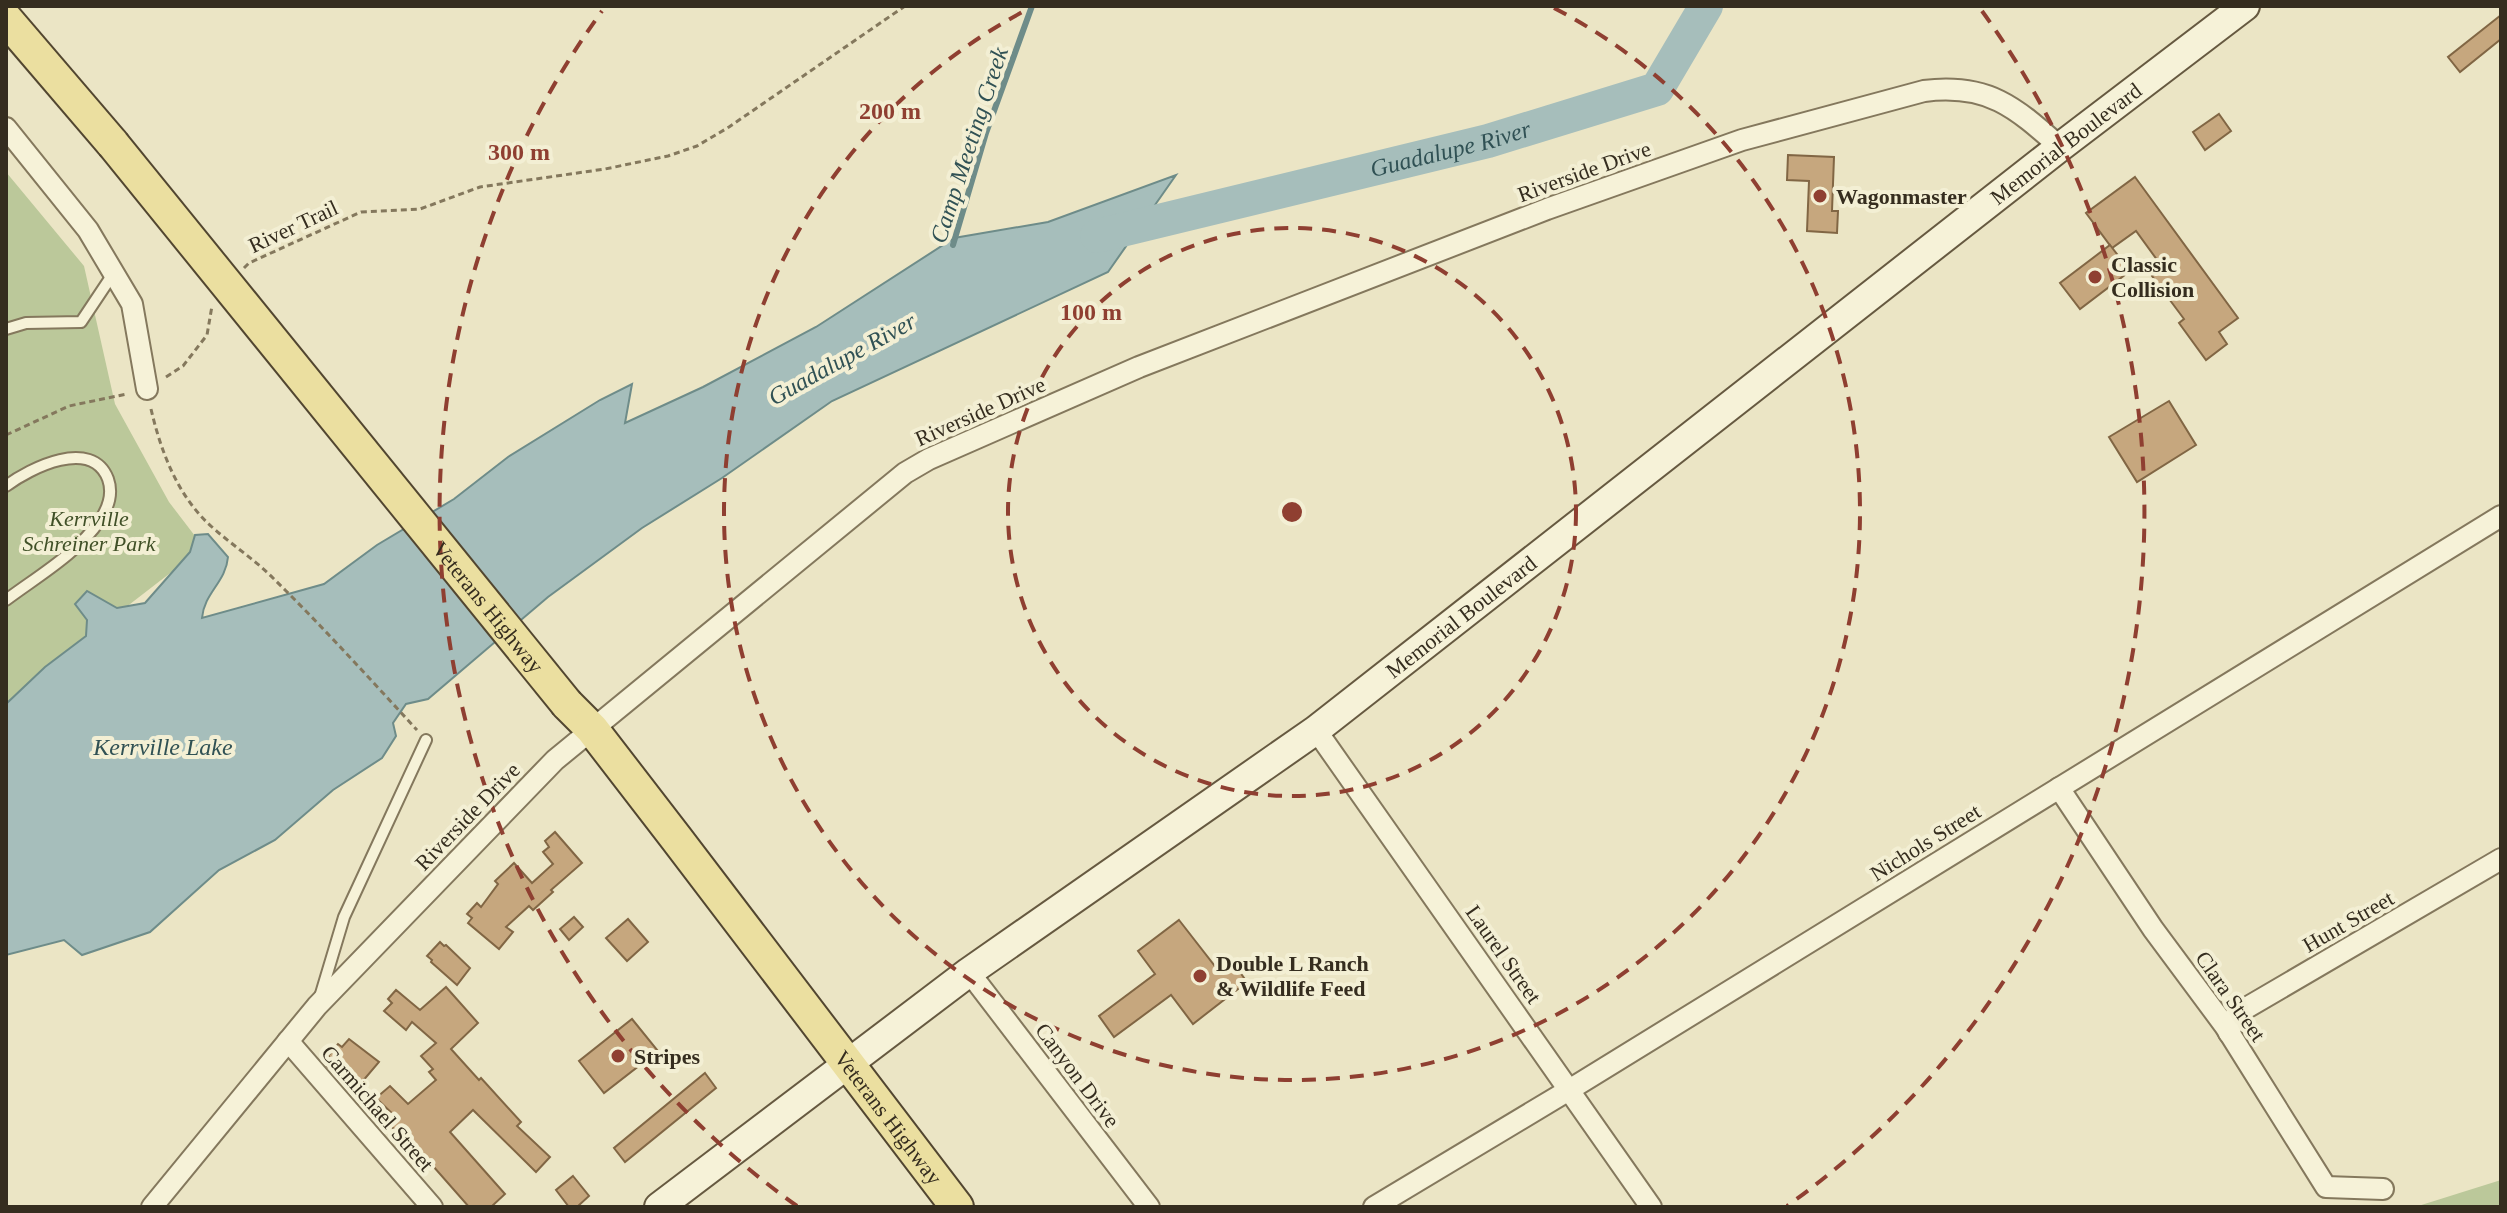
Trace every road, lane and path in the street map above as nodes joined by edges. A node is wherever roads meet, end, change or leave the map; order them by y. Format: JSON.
{"nodes":[{"id":1,"x":905,"y":6,"type":"edge"},
{"id":2,"x":2245,"y":6,"type":"edge"},
{"id":3,"x":6,"y":19,"type":"edge"},
{"id":4,"x":6,"y":128,"type":"edge"},
{"id":5,"x":2060,"y":147,"type":"junction"},
{"id":6,"x":241,"y":271,"type":"dead end"},
{"id":7,"x":114,"y":274,"type":"junction"},
{"id":8,"x":214,"y":296,"type":"dead end"},
{"id":9,"x":6,"y":329,"type":"edge"},
{"id":10,"x":147,"y":389,"type":"junction"},
{"id":11,"x":6,"y":435,"type":"edge"},
{"id":12,"x":6,"y":486,"type":"edge"},
{"id":13,"x":2501,"y":516,"type":"edge"},
{"id":14,"x":6,"y":600,"type":"edge"},
{"id":15,"x":407,"y":720,"type":"dead end"},
{"id":16,"x":592,"y":729,"type":"junction"},
{"id":17,"x":1316,"y":730,"type":"junction"},
{"id":18,"x":426,"y":740,"type":"dead end"},
{"id":19,"x":2059,"y":788,"type":"junction"},
{"id":20,"x":2501,"y":859,"type":"edge"},
{"id":21,"x":969,"y":972,"type":"junction"},
{"id":22,"x":317,"y":1006,"type":"junction"},
{"id":23,"x":2229,"y":1033,"type":"junction"},
{"id":24,"x":288,"y":1041,"type":"junction"},
{"id":25,"x":849,"y":1064,"type":"junction"},
{"id":26,"x":1569,"y":1090,"type":"junction"},
{"id":27,"x":2383,"y":1189,"type":"dead end"},
{"id":28,"x":152,"y":1207,"type":"edge"},
{"id":29,"x":432,"y":1207,"type":"edge"},
{"id":30,"x":659,"y":1207,"type":"edge"},
{"id":31,"x":957,"y":1207,"type":"edge"},
{"id":32,"x":1149,"y":1207,"type":"edge"},
{"id":33,"x":1374,"y":1207,"type":"edge"},
{"id":34,"x":1651,"y":1207,"type":"edge"}],
"edges":[{"from":1,"to":6,"type":"path","name":"River Trail"},
{"from":2,"to":5,"type":"main road","name":"Memorial Boulevard"},
{"from":3,"to":16,"type":"main road","name":"Veterans Highway","bridge":true},
{"from":4,"to":7,"type":"street"},
{"from":5,"to":16,"type":"street","name":"Riverside Drive"},
{"from":5,"to":17,"type":"main road","name":"Memorial Boulevard"},
{"from":7,"to":9,"type":"lane"},
{"from":7,"to":10,"type":"street"},
{"from":8,"to":10,"type":"path"},
{"from":10,"to":11,"type":"path"},
{"from":10,"to":15,"type":"path"},
{"from":12,"to":14,"type":"lane"},
{"from":13,"to":19,"type":"street","name":"Nichols Street"},
{"from":16,"to":22,"type":"street","name":"Riverside Drive"},
{"from":16,"to":25,"type":"main road","name":"Veterans Highway"},
{"from":17,"to":21,"type":"main road","name":"Memorial Boulevard"},
{"from":17,"to":26,"type":"street","name":"Laurel Street"},
{"from":18,"to":22,"type":"lane"},
{"from":19,"to":23,"type":"street","name":"Clara Street"},
{"from":19,"to":26,"type":"street","name":"Nichols Street"},
{"from":20,"to":23,"type":"street","name":"Hunt Street"},
{"from":21,"to":25,"type":"main road","name":"Memorial Boulevard"},
{"from":21,"to":32,"type":"street","name":"Canyon Drive"},
{"from":22,"to":24,"type":"street","name":"Riverside Drive"},
{"from":23,"to":27,"type":"street","name":"Clara Street"},
{"from":24,"to":28,"type":"street","name":"Riverside Drive"},
{"from":24,"to":29,"type":"street","name":"Carmichael Street"},
{"from":25,"to":30,"type":"main road","name":"Memorial Boulevard"},
{"from":25,"to":31,"type":"main road","name":"Veterans Highway"},
{"from":26,"to":33,"type":"street","name":"Nichols Street"},
{"from":26,"to":34,"type":"street","name":"Laurel Street"}]}
